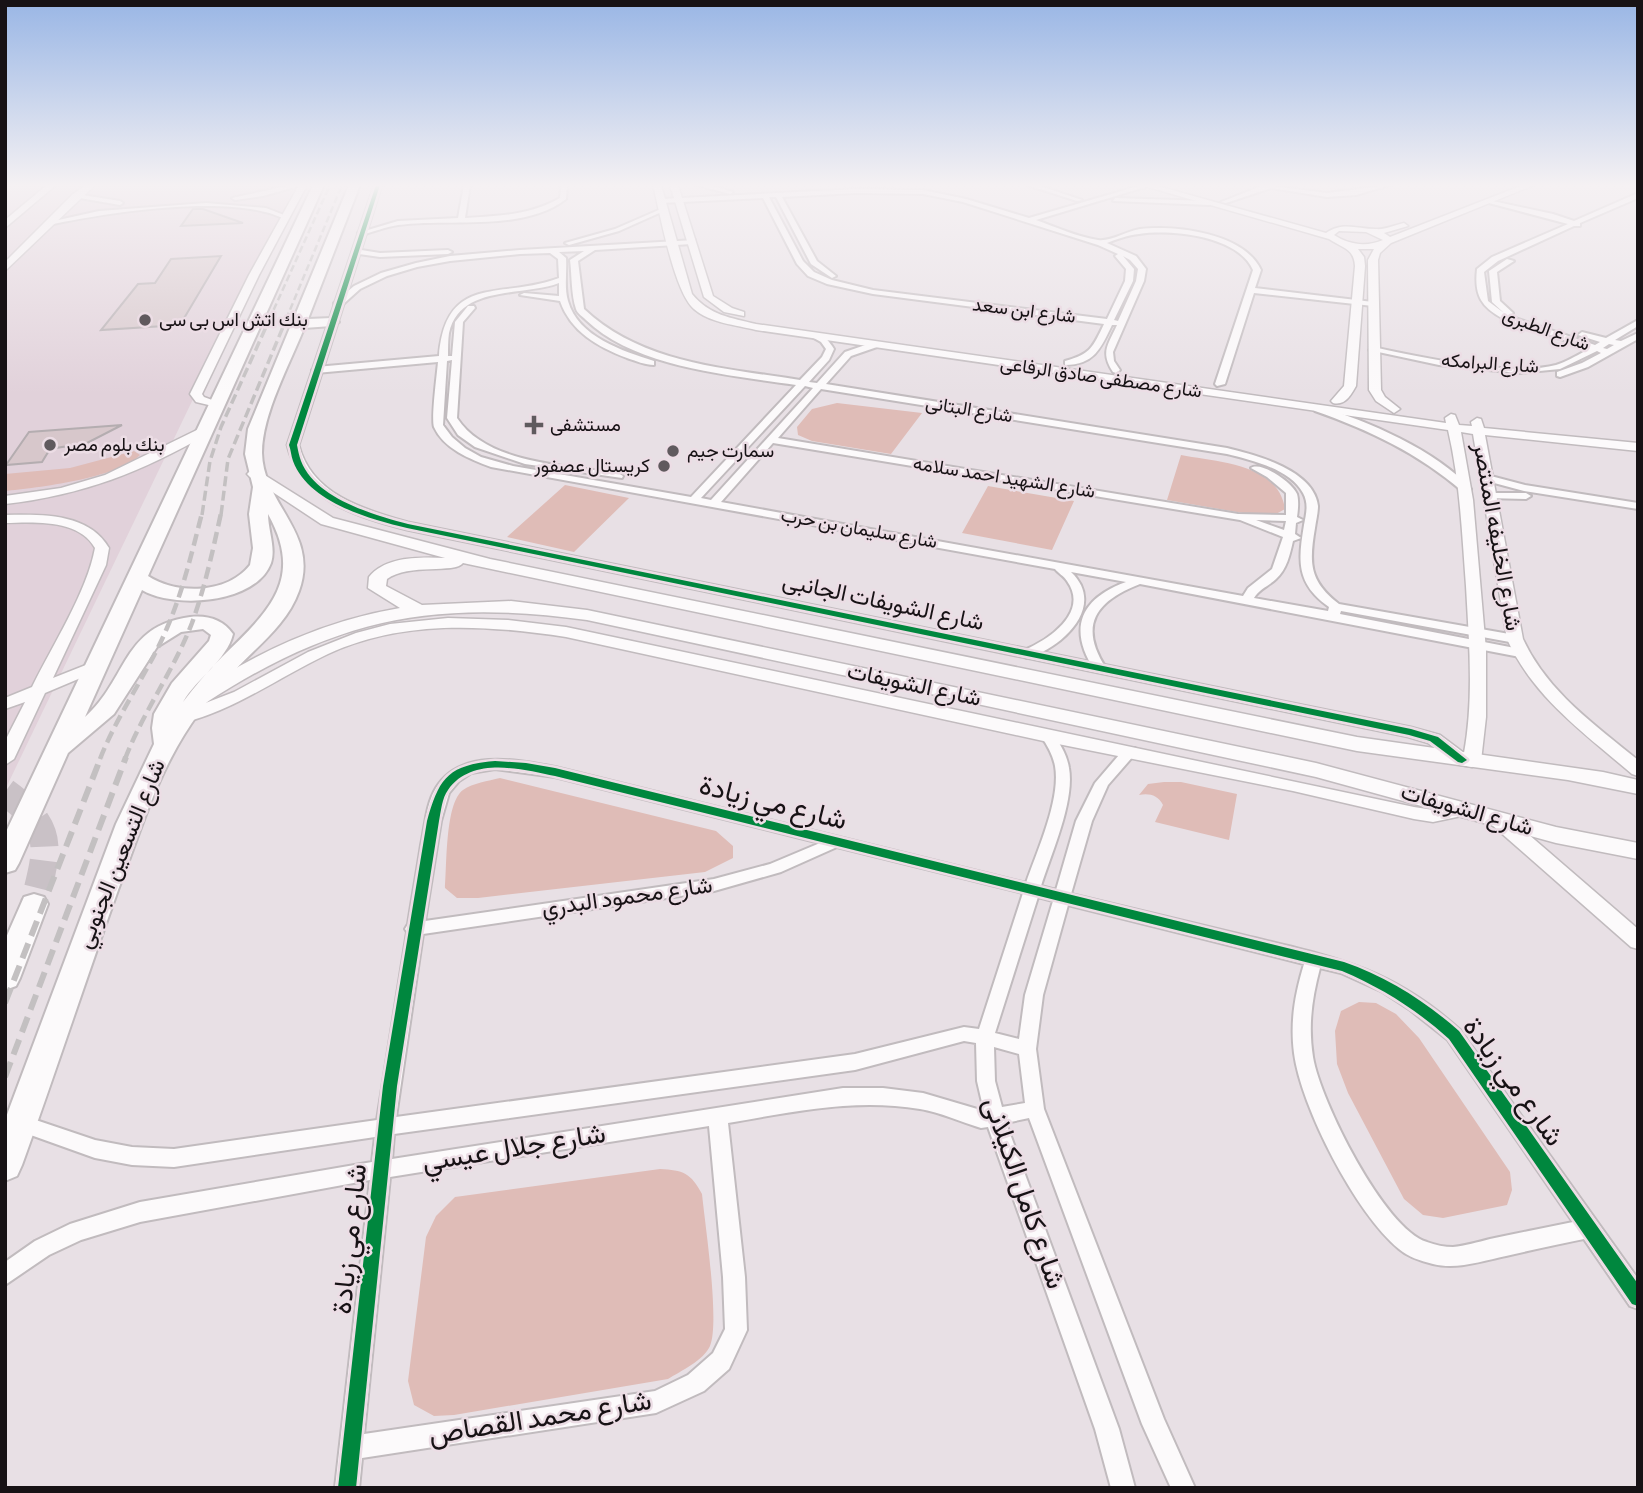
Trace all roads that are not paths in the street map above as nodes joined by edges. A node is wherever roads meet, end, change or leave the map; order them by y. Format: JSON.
{"nodes":[{"id":1,"x":18,"y":255,"type":"edge"},
{"id":2,"x":265,"y":255,"type":"edge"},
{"id":3,"x":287,"y":255,"type":"edge"},
{"id":4,"x":327,"y":255,"type":"edge"},
{"id":5,"x":354,"y":255,"type":"edge"},
{"id":6,"x":490,"y":255,"type":"edge"},
{"id":7,"x":557,"y":255,"type":"edge"},
{"id":8,"x":580,"y":255,"type":"edge"},
{"id":9,"x":675,"y":255,"type":"edge"},
{"id":10,"x":696,"y":255,"type":"edge"},
{"id":11,"x":797,"y":255,"type":"edge"},
{"id":12,"x":809,"y":255,"type":"edge"},
{"id":13,"x":1114,"y":255,"type":"edge"},
{"id":14,"x":1126,"y":255,"type":"edge"},
{"id":15,"x":1246,"y":255,"type":"edge"},
{"id":16,"x":1357,"y":255,"type":"edge"},
{"id":17,"x":1375,"y":255,"type":"edge"},
{"id":18,"x":1505,"y":255,"type":"edge"},
{"id":19,"x":1523,"y":255,"type":"edge"},
{"id":20,"x":1499,"y":257,"type":"junction"},
{"id":21,"x":1511,"y":261,"type":"junction"},
{"id":22,"x":5,"y":268,"type":"edge"},
{"id":23,"x":279,"y":273,"type":"junction"},
{"id":24,"x":254,"y":275,"type":"junction"},
{"id":25,"x":563,"y":279,"type":"junction"},
{"id":26,"x":1251,"y":290,"type":"junction"},
{"id":27,"x":564,"y":299,"type":"junction"},
{"id":28,"x":1357,"y":302,"type":"junction"},
{"id":29,"x":1373,"y":304,"type":"junction"},
{"id":30,"x":337,"y":306,"type":"junction"},
{"id":31,"x":1109,"y":319,"type":"junction"},
{"id":32,"x":1123,"y":321,"type":"junction"},
{"id":33,"x":332,"y":322,"type":"junction"},
{"id":34,"x":1638,"y":322,"type":"edge"},
{"id":35,"x":299,"y":324,"type":"junction"},
{"id":36,"x":1638,"y":335,"type":"edge"},
{"id":37,"x":816,"y":337,"type":"junction"},
{"id":38,"x":1606,"y":340,"type":"junction"},
{"id":39,"x":1621,"y":344,"type":"junction"},
{"id":40,"x":874,"y":345,"type":"junction"},
{"id":41,"x":1595,"y":348,"type":"junction"},
{"id":42,"x":1608,"y":352,"type":"junction"},
{"id":43,"x":457,"y":354,"type":"junction"},
{"id":44,"x":443,"y":355,"type":"junction"},
{"id":45,"x":1373,"y":356,"type":"junction"},
{"id":46,"x":320,"y":358,"type":"junction"},
{"id":47,"x":1068,"y":363,"type":"junction"},
{"id":48,"x":316,"y":370,"type":"junction"},
{"id":49,"x":1116,"y":370,"type":"junction"},
{"id":50,"x":1220,"y":384,"type":"junction"},
{"id":51,"x":799,"y":387,"type":"junction"},
{"id":52,"x":816,"y":389,"type":"junction"},
{"id":53,"x":1338,"y":401,"type":"junction"},
{"id":54,"x":216,"y":404,"type":"junction"},
{"id":55,"x":1394,"y":409,"type":"junction"},
{"id":56,"x":1318,"y":410,"type":"junction"},
{"id":57,"x":1452,"y":423,"type":"junction"},
{"id":58,"x":1477,"y":426,"type":"junction"},
{"id":59,"x":205,"y":430,"type":"junction"},
{"id":60,"x":1638,"y":438,"type":"edge"},
{"id":61,"x":771,"y":440,"type":"junction"},
{"id":62,"x":1153,"y":441,"type":"junction"},
{"id":63,"x":1638,"y":447,"type":"edge"},
{"id":64,"x":1487,"y":478,"type":"junction"},
{"id":65,"x":258,"y":482,"type":"junction"},
{"id":66,"x":1466,"y":489,"type":"junction"},
{"id":67,"x":698,"y":495,"type":"junction"},
{"id":68,"x":46,"y":496,"type":"junction"},
{"id":69,"x":1489,"y":496,"type":"junction"},
{"id":70,"x":718,"y":499,"type":"junction"},
{"id":71,"x":5,"y":500,"type":"edge"},
{"id":72,"x":1637,"y":509,"type":"edge"},
{"id":73,"x":1238,"y":517,"type":"junction"},
{"id":74,"x":5,"y":519,"type":"edge"},
{"id":75,"x":32,"y":519,"type":"junction"},
{"id":76,"x":1291,"y":519,"type":"junction"},
{"id":77,"x":1310,"y":522,"type":"junction"},
{"id":78,"x":1287,"y":536,"type":"junction"},
{"id":79,"x":1307,"y":541,"type":"junction"},
{"id":80,"x":962,"y":545,"type":"junction"},
{"id":81,"x":488,"y":564,"type":"junction"},
{"id":82,"x":1058,"y":566,"type":"junction"},
{"id":83,"x":136,"y":576,"type":"junction"},
{"id":84,"x":1140,"y":581,"type":"junction"},
{"id":85,"x":1248,"y":596,"type":"junction"},
{"id":86,"x":416,"y":609,"type":"junction"},
{"id":87,"x":1335,"y":611,"type":"junction"},
{"id":88,"x":1478,"y":638,"type":"junction"},
{"id":89,"x":1517,"y":646,"type":"junction"},
{"id":90,"x":1027,"y":654,"type":"junction"},
{"id":91,"x":96,"y":666,"type":"junction"},
{"id":92,"x":1100,"y":668,"type":"junction"},
{"id":93,"x":38,"y":691,"type":"junction"},
{"id":94,"x":200,"y":698,"type":"junction"},
{"id":95,"x":5,"y":704,"type":"edge"},
{"id":96,"x":183,"y":718,"type":"junction"},
{"id":97,"x":1048,"y":736,"type":"junction"},
{"id":98,"x":166,"y":744,"type":"junction"},
{"id":99,"x":58,"y":749,"type":"junction"},
{"id":100,"x":1130,"y":751,"type":"junction"},
{"id":101,"x":5,"y":759,"type":"edge"},
{"id":102,"x":1467,"y":760,"type":"junction"},
{"id":103,"x":1638,"y":770,"type":"edge"},
{"id":104,"x":1638,"y":787,"type":"edge"},
{"id":105,"x":1464,"y":810,"type":"junction"},
{"id":106,"x":1499,"y":820,"type":"junction"},
{"id":107,"x":834,"y":842,"type":"junction"},
{"id":108,"x":1638,"y":851,"type":"edge"},
{"id":109,"x":5,"y":863,"type":"edge"},
{"id":110,"x":1032,"y":891,"type":"junction"},
{"id":111,"x":1063,"y":898,"type":"junction"},
{"id":112,"x":34,"y":904,"type":"tunnel mouth"},
{"id":113,"x":413,"y":929,"type":"junction"},
{"id":114,"x":1638,"y":941,"type":"edge"},
{"id":115,"x":1314,"y":960,"type":"junction"},
{"id":116,"x":5,"y":978,"type":"edge"},
{"id":117,"x":985,"y":1037,"type":"junction"},
{"id":118,"x":1027,"y":1049,"type":"junction"},
{"id":119,"x":1035,"y":1109,"type":"junction"},
{"id":120,"x":718,"y":1117,"type":"junction"},
{"id":121,"x":995,"y":1119,"type":"junction"},
{"id":122,"x":21,"y":1122,"type":"junction"},
{"id":123,"x":385,"y":1126,"type":"junction"},
{"id":124,"x":5,"y":1165,"type":"edge"},
{"id":125,"x":381,"y":1169,"type":"junction"},
{"id":126,"x":1590,"y":1228,"type":"junction"},
{"id":127,"x":5,"y":1275,"type":"edge"},
{"id":128,"x":1638,"y":1298,"type":"edge"},
{"id":129,"x":351,"y":1448,"type":"junction"},
{"id":130,"x":347,"y":1488,"type":"edge"},
{"id":131,"x":1123,"y":1488,"type":"edge"},
{"id":132,"x":1183,"y":1488,"type":"edge"}],
"edges":[{"from":1,"to":22,"type":"street"},
{"from":2,"to":24,"type":"street"},
{"from":3,"to":23,"type":"highway"},
{"from":4,"to":35,"type":"highway"},
{"from":5,"to":30,"type":"street"},
{"from":6,"to":30,"type":"street"},
{"from":7,"to":25,"type":"street","name":"شارع البتانى"},
{"from":8,"to":51,"type":"street","name":"شارع البتانى"},
{"from":9,"to":37,"type":"street","name":"شارع مصطفى صادق الرفاعى"},
{"from":10,"to":47,"type":"street","name":"شارع مصطفى صادق الرفاعى"},
{"from":11,"to":31,"type":"street","name":"شارع ابن سعد"},
{"from":12,"to":31,"type":"street","name":"شارع ابن سعد"},
{"from":13,"to":31,"type":"street"},
{"from":14,"to":32,"type":"street"},
{"from":15,"to":26,"type":"street"},
{"from":16,"to":28,"type":"street"},
{"from":17,"to":29,"type":"street"},
{"from":18,"to":20,"type":"street","name":"شارع الطبرى"},
{"from":19,"to":21,"type":"street","name":"شارع الطبرى"},
{"from":20,"to":21,"type":"street"},
{"from":20,"to":41,"type":"street","name":"شارع الطبرى"},
{"from":21,"to":38,"type":"street","name":"شارع الطبرى"},
{"from":23,"to":24,"type":"highway"},
{"from":23,"to":54,"type":"highway"},
{"from":24,"to":54,"type":"street"},
{"from":25,"to":27,"type":"street","name":"شارع البتانى"},
{"from":25,"to":44,"type":"street","name":"شارع سليمان بن حرب"},
{"from":26,"to":28,"type":"street"},
{"from":26,"to":50,"type":"street"},
{"from":27,"to":43,"type":"street","name":"شارع سليمان بن حرب"},
{"from":27,"to":51,"type":"street","name":"شارع البتانى"},
{"from":28,"to":29,"type":"street"},
{"from":28,"to":53,"type":"street"},
{"from":29,"to":45,"type":"street"},
{"from":30,"to":33,"type":"street"},
{"from":31,"to":32,"type":"street","name":"شارع ابن سعد"},
{"from":31,"to":47,"type":"street"},
{"from":32,"to":49,"type":"street"},
{"from":33,"to":35,"type":"highway"},
{"from":33,"to":46,"type":"street"},
{"from":34,"to":38,"type":"street","name":"شارع البرامكه"},
{"from":35,"to":65,"type":"highway"},
{"from":36,"to":39,"type":"street","name":"شارع البرامكه"},
{"from":37,"to":40,"type":"street","name":"شارع مصطفى صادق الرفاعى"},
{"from":37,"to":51,"type":"street"},
{"from":38,"to":39,"type":"street","name":"شارع الطبرى"},
{"from":38,"to":41,"type":"street","name":"شارع البرامكه"},
{"from":39,"to":42,"type":"street","name":"شارع البرامكه"},
{"from":40,"to":52,"type":"street"},
{"from":40,"to":56,"type":"street","name":"شارع مصطفى صادق الرفاعى"},
{"from":41,"to":42,"type":"street","name":"شارع الطبرى"},
{"from":41,"to":45,"type":"street","name":"شارع البرامكه"},
{"from":42,"to":45,"type":"street","name":"شارع البرامكه"},
{"from":43,"to":44,"type":"street"},
{"from":43,"to":67,"type":"street","name":"شارع سليمان بن حرب"},
{"from":44,"to":46,"type":"street"},
{"from":44,"to":48,"type":"street"},
{"from":44,"to":67,"type":"street","name":"شارع سليمان بن حرب"},
{"from":45,"to":55,"type":"street"},
{"from":46,"to":48,"type":"street"},
{"from":47,"to":49,"type":"street","name":"شارع مصطفى صادق الرفاعى"},
{"from":48,"to":90,"type":"street","name":"شارع الشويفات الجانبى"},
{"from":49,"to":50,"type":"street","name":"شارع مصطفى صادق الرفاعى"},
{"from":50,"to":53,"type":"street","name":"شارع مصطفى صادق الرفاعى"},
{"from":51,"to":52,"type":"street","name":"شارع البتانى"},
{"from":51,"to":67,"type":"street"},
{"from":52,"to":61,"type":"street"},
{"from":52,"to":62,"type":"street","name":"شارع البتانى"},
{"from":53,"to":55,"type":"street","name":"شارع مصطفى صادق الرفاعى"},
{"from":54,"to":59,"type":"highway"},
{"from":55,"to":57,"type":"street","name":"شارع مصطفى صادق الرفاعى"},
{"from":56,"to":57,"type":"street","name":"شارع مصطفى صادق الرفاعى"},
{"from":56,"to":66,"type":"street"},
{"from":57,"to":58,"type":"street","name":"شارع مصطفى صادق الرفاعى"},
{"from":57,"to":66,"type":"street","name":"شارع الخليفه المنتصر"},
{"from":58,"to":60,"type":"street","name":"شارع مصطفى صادق الرفاعى"},
{"from":58,"to":63,"type":"street","name":"شارع مصطفى صادق الرفاعى"},
{"from":58,"to":64,"type":"street","name":"شارع الخليفه المنتصر"},
{"from":59,"to":68,"type":"street"},
{"from":59,"to":83,"type":"highway"},
{"from":61,"to":70,"type":"street"},
{"from":61,"to":73,"type":"street","name":"شارع الشهيد احمد سلامه"},
{"from":62,"to":76,"type":"street","name":"شارع البتانى"},
{"from":62,"to":77,"type":"street","name":"شارع البتانى"},
{"from":64,"to":69,"type":"street","name":"شارع الخليفه المنتصر"},
{"from":64,"to":72,"type":"street"},
{"from":65,"to":81,"type":"main road","name":"شارع الشويفات"},
{"from":65,"to":83,"type":"highway"},
{"from":65,"to":94,"type":"highway","name":"شارع التسعين الجنوبي"},
{"from":66,"to":88,"type":"street","name":"شارع الخليفه المنتصر"},
{"from":67,"to":70,"type":"street","name":"شارع سليمان بن حرب"},
{"from":68,"to":71,"type":"street"},
{"from":68,"to":75,"type":"street"},
{"from":69,"to":72,"type":"street"},
{"from":69,"to":89,"type":"street","name":"شارع الخليفه المنتصر"},
{"from":70,"to":80,"type":"street","name":"شارع سليمان بن حرب"},
{"from":73,"to":76,"type":"street","name":"شارع الشهيد احمد سلامه"},
{"from":73,"to":78,"type":"street","name":"شارع الشهيد احمد سلامه"},
{"from":74,"to":75,"type":"street"},
{"from":75,"to":93,"type":"street"},
{"from":76,"to":77,"type":"street","name":"شارع الشهيد احمد سلامه"},
{"from":76,"to":78,"type":"street","name":"شارع البتانى"},
{"from":77,"to":79,"type":"street","name":"شارع البتانى"},
{"from":78,"to":79,"type":"street","name":"شارع الشهيد احمد سلامه"},
{"from":78,"to":85,"type":"street","name":"شارع البتانى"},
{"from":79,"to":87,"type":"street","name":"شارع البتانى"},
{"from":80,"to":82,"type":"street","name":"شارع سليمان بن حرب"},
{"from":80,"to":85,"type":"street","name":"شارع سليمان بن حرب"},
{"from":81,"to":86,"type":"main road"},
{"from":81,"to":102,"type":"main road","name":"شارع الشويفات"},
{"from":82,"to":84,"type":"street","name":"شارع سليمان بن حرب"},
{"from":82,"to":90,"type":"street"},
{"from":83,"to":91,"type":"highway"},
{"from":84,"to":85,"type":"street","name":"شارع سليمان بن حرب"},
{"from":84,"to":92,"type":"street"},
{"from":85,"to":87,"type":"street","name":"شارع سليمان بن حرب"},
{"from":86,"to":94,"type":"main road","name":"شارع الشويفات"},
{"from":86,"to":105,"type":"main road","name":"شارع الشويفات"},
{"from":87,"to":88,"type":"street","name":"شارع سليمان بن حرب"},
{"from":88,"to":89,"type":"street","name":"شارع سليمان بن حرب"},
{"from":88,"to":102,"type":"street","name":"شارع الخليفه المنتصر"},
{"from":89,"to":103,"type":"street","name":"شارع الخليفه المنتصر"},
{"from":90,"to":92,"type":"street","name":"شارع الشويفات الجانبى"},
{"from":91,"to":93,"type":"street"},
{"from":91,"to":99,"type":"highway"},
{"from":92,"to":102,"type":"street","name":"شارع الشويفات الجانبى"},
{"from":93,"to":95,"type":"street"},
{"from":93,"to":101,"type":"street"},
{"from":94,"to":96,"type":"highway","name":"شارع التسعين الجنوبي"},
{"from":96,"to":97,"type":"street"},
{"from":96,"to":98,"type":"highway","name":"شارع التسعين الجنوبي"},
{"from":97,"to":100,"type":"street"},
{"from":97,"to":110,"type":"street","name":"شارع كامل الكيلانى"},
{"from":98,"to":99,"type":"highway"},
{"from":98,"to":122,"type":"highway","name":"شارع التسعين الجنوبي"},
{"from":99,"to":109,"type":"highway"},
{"from":100,"to":105,"type":"street"},
{"from":100,"to":111,"type":"street","name":"شارع كامل الكيلانى"},
{"from":102,"to":104,"type":"main road","name":"شارع الشويفات"},
{"from":105,"to":106,"type":"main road","name":"شارع الشويفات"},
{"from":106,"to":108,"type":"main road","name":"شارع الشويفات"},
{"from":106,"to":114,"type":"street"},
{"from":107,"to":110,"type":"street","name":"شارع مي زيادة"},
{"from":107,"to":113,"type":"street","name":"شارع محمود البدري"},
{"from":107,"to":113,"type":"street","name":"شارع مي زيادة"},
{"from":110,"to":111,"type":"street","name":"شارع مي زيادة"},
{"from":110,"to":117,"type":"street","name":"شارع كامل الكيلانى"},
{"from":111,"to":115,"type":"street","name":"شارع مي زيادة"},
{"from":111,"to":118,"type":"street","name":"شارع كامل الكيلانى"},
{"from":112,"to":116,"type":"highway"},
{"from":113,"to":123,"type":"street","name":"شارع مي زيادة"},
{"from":115,"to":126,"type":"street","name":"شارع مي زيادة"},
{"from":115,"to":126,"type":"street"},
{"from":117,"to":118,"type":"street","name":"شارع جلال عيسي"},
{"from":117,"to":121,"type":"street","name":"شارع كامل الكيلانى"},
{"from":117,"to":123,"type":"street","name":"شارع جلال عيسي"},
{"from":118,"to":119,"type":"street","name":"شارع كامل الكيلانى"},
{"from":119,"to":121,"type":"street","name":"شارع جلال عيسي"},
{"from":119,"to":132,"type":"street","name":"شارع كامل الكيلانى"},
{"from":120,"to":121,"type":"street","name":"شارع جلال عيسي"},
{"from":120,"to":125,"type":"street","name":"شارع جلال عيسي"},
{"from":120,"to":129,"type":"street","name":"شارع محمد القصاص"},
{"from":121,"to":131,"type":"street","name":"شارع كامل الكيلانى"},
{"from":122,"to":123,"type":"street","name":"شارع جلال عيسي"},
{"from":122,"to":124,"type":"highway","name":"شارع التسعين الجنوبي"},
{"from":123,"to":125,"type":"street","name":"شارع مي زيادة"},
{"from":125,"to":127,"type":"street","name":"شارع جلال عيسي"},
{"from":125,"to":129,"type":"street","name":"شارع مي زيادة"},
{"from":126,"to":128,"type":"street","name":"شارع مي زيادة"},
{"from":129,"to":130,"type":"street","name":"شارع مي زيادة"}]}
